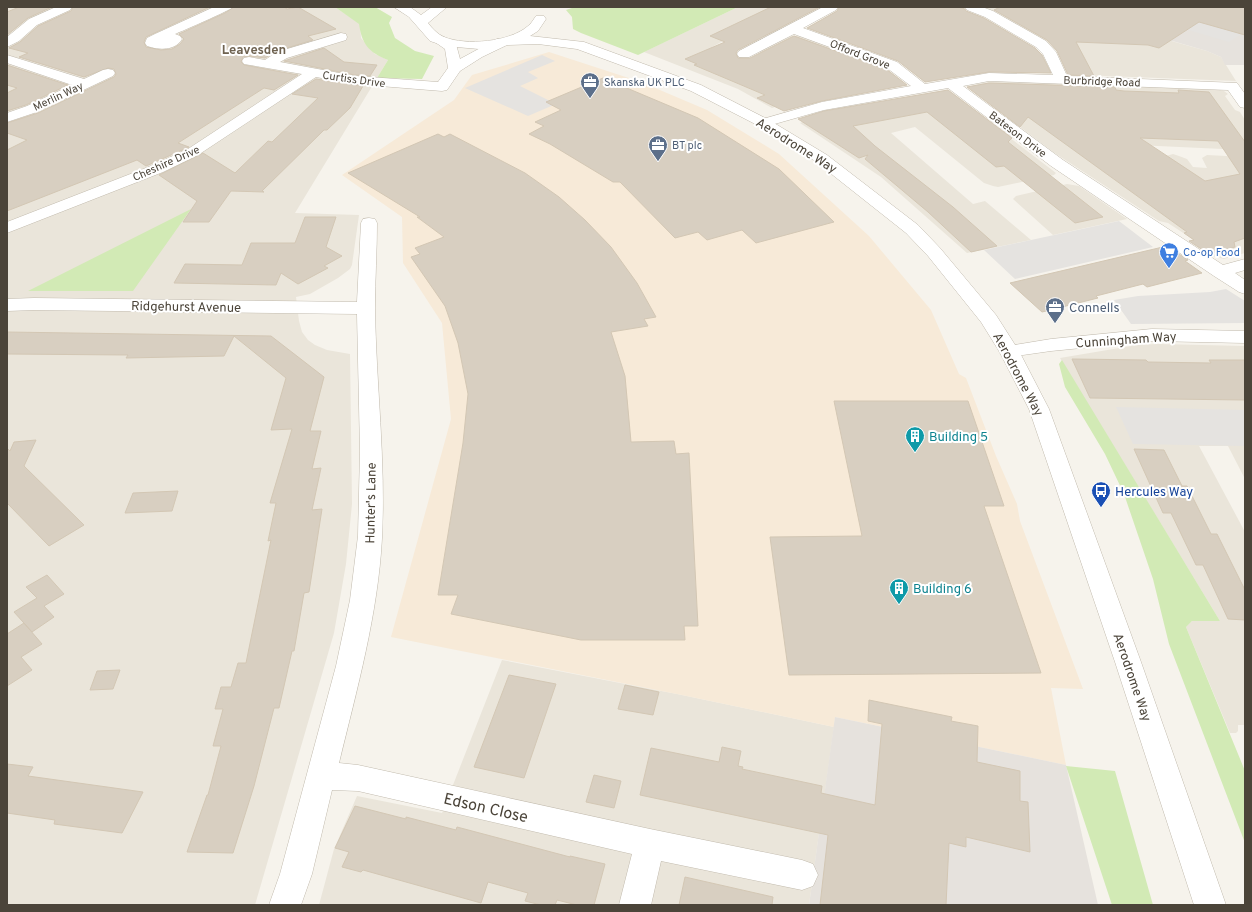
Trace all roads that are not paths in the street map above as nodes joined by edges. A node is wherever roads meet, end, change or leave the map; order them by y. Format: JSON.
{"nodes":[{"id":1,"x":66,"y":7,"type":"edge"},
{"id":2,"x":224,"y":7,"type":"edge"},
{"id":3,"x":400,"y":7,"type":"edge"},
{"id":4,"x":441,"y":7,"type":"edge"},
{"id":5,"x":832,"y":7,"type":"edge"},
{"id":6,"x":971,"y":7,"type":"edge"},
{"id":7,"x":421,"y":22,"type":"junction"},
{"id":8,"x":793,"y":30,"type":"junction"},
{"id":9,"x":164,"y":35,"type":"dead end"},
{"id":10,"x":341,"y":37,"type":"dead end"},
{"id":11,"x":440,"y":40,"type":"junction"},
{"id":12,"x":505,"y":42,"type":"junction"},
{"id":13,"x":7,"y":43,"type":"edge"},
{"id":14,"x":579,"y":45,"type":"junction"},
{"id":15,"x":744,"y":54,"type":"dead end"},
{"id":16,"x":7,"y":59,"type":"edge"},
{"id":17,"x":249,"y":61,"type":"dead end"},
{"id":18,"x":267,"y":64,"type":"junction"},
{"id":19,"x":455,"y":68,"type":"junction"},
{"id":20,"x":108,"y":73,"type":"dead end"},
{"id":21,"x":313,"y":73,"type":"junction"},
{"id":22,"x":1062,"y":79,"type":"junction"},
{"id":23,"x":950,"y":83,"type":"junction"},
{"id":24,"x":84,"y":84,"type":"junction"},
{"id":25,"x":922,"y":88,"type":"junction"},
{"id":26,"x":1245,"y":104,"type":"edge"},
{"id":27,"x":7,"y":118,"type":"edge"},
{"id":28,"x":764,"y":123,"type":"junction"},
{"id":29,"x":369,"y":223,"type":"dead end"},
{"id":30,"x":10,"y":234,"type":"edge"},
{"id":31,"x":1245,"y":264,"type":"edge"},
{"id":32,"x":1220,"y":272,"type":"junction"},
{"id":33,"x":1245,"y":288,"type":"edge"},
{"id":34,"x":7,"y":305,"type":"edge"},
{"id":35,"x":366,"y":308,"type":"junction"},
{"id":36,"x":1245,"y":337,"type":"edge"},
{"id":37,"x":1008,"y":352,"type":"junction"},
{"id":38,"x":321,"y":777,"type":"junction"},
{"id":39,"x":650,"y":844,"type":"junction"},
{"id":40,"x":802,"y":875,"type":"dead end"},
{"id":41,"x":285,"y":905,"type":"edge"},
{"id":42,"x":636,"y":905,"type":"edge"},
{"id":43,"x":1210,"y":905,"type":"edge"}],
"edges":[{"from":1,"to":13,"type":"street"},
{"from":2,"to":9,"type":"street"},
{"from":3,"to":7,"type":"street"},
{"from":4,"to":7,"type":"street"},
{"from":5,"to":8,"type":"street"},
{"from":6,"to":22,"type":"street"},
{"from":7,"to":11,"type":"street"},
{"from":8,"to":15,"type":"street"},
{"from":8,"to":25,"type":"street","name":"Offord Grove"},
{"from":10,"to":18,"type":"street"},
{"from":11,"to":12,"type":"street"},
{"from":11,"to":19,"type":"street"},
{"from":12,"to":14,"type":"street","name":"Aerodrome Way"},
{"from":12,"to":14,"type":"street","name":"Aerodrome Way"},
{"from":12,"to":19,"type":"street"},
{"from":14,"to":28,"type":"street","name":"Aerodrome Way"},
{"from":16,"to":24,"type":"street"},
{"from":17,"to":18,"type":"street","name":"Curtiss Drive"},
{"from":18,"to":21,"type":"street","name":"Curtiss Drive"},
{"from":19,"to":21,"type":"street","name":"Curtiss Drive"},
{"from":20,"to":24,"type":"street","name":"Merlin Way"},
{"from":21,"to":30,"type":"street","name":"Cheshire Drive"},
{"from":22,"to":23,"type":"street","name":"Burbridge Road"},
{"from":22,"to":26,"type":"street","name":"Burbridge Road"},
{"from":23,"to":25,"type":"street"},
{"from":23,"to":32,"type":"street","name":"Bateson Drive"},
{"from":24,"to":27,"type":"street","name":"Merlin Way"},
{"from":25,"to":28,"type":"street"},
{"from":28,"to":37,"type":"street","name":"Aerodrome Way"},
{"from":29,"to":35,"type":"street","name":"Hunter's Lane"},
{"from":31,"to":32,"type":"street"},
{"from":32,"to":33,"type":"street","name":"Bateson Drive"},
{"from":34,"to":35,"type":"street","name":"Ridgehurst Avenue"},
{"from":35,"to":38,"type":"street","name":"Hunter's Lane"},
{"from":36,"to":37,"type":"street","name":"Cunningham Way"},
{"from":37,"to":43,"type":"street","name":"Aerodrome Way"},
{"from":38,"to":39,"type":"street","name":"Edson Close"},
{"from":38,"to":41,"type":"street","name":"Hunter's Lane"},
{"from":39,"to":40,"type":"street","name":"Edson Close"},
{"from":39,"to":42,"type":"street"}]}
